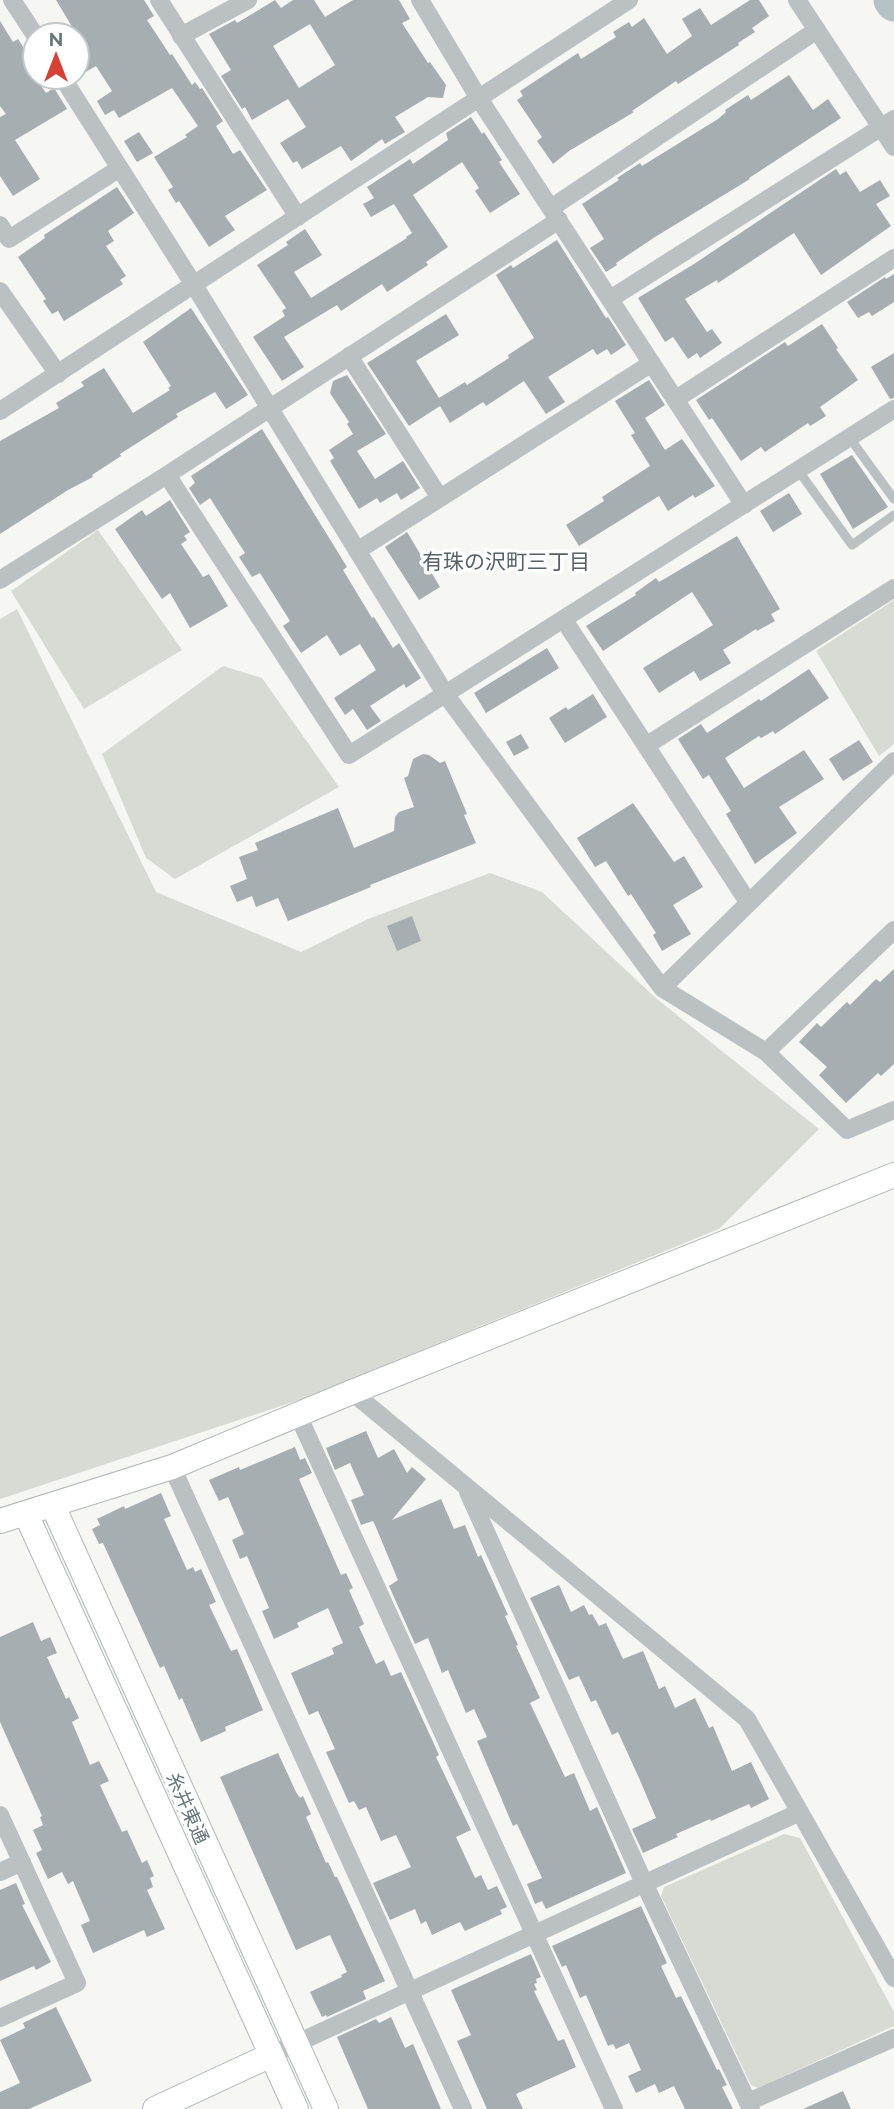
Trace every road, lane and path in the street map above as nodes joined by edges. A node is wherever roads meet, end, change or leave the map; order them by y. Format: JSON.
{"nodes":[{"id":1,"x":12,"y":0,"type":"edge"},
{"id":2,"x":159,"y":0,"type":"edge"},
{"id":3,"x":248,"y":0,"type":"edge"},
{"id":4,"x":419,"y":0,"type":"edge"},
{"id":5,"x":629,"y":0,"type":"edge"},
{"id":6,"x":797,"y":0,"type":"edge"},
{"id":7,"x":26,"y":21,"type":"edge"},
{"id":8,"x":817,"y":30,"type":"junction"},
{"id":9,"x":181,"y":36,"type":"junction"},
{"id":10,"x":71,"y":91,"type":"edge"},
{"id":11,"x":478,"y":97,"type":"junction"},
{"id":12,"x":887,"y":123,"type":"edge"},
{"id":13,"x":894,"y":148,"type":"edge"},
{"id":14,"x":120,"y":168,"type":"junction"},
{"id":15,"x":555,"y":214,"type":"junction"},
{"id":16,"x":298,"y":217,"type":"junction"},
{"id":17,"x":0,"y":225,"type":"edge"},
{"id":18,"x":894,"y":258,"type":"edge"},
{"id":19,"x":194,"y":285,"type":"junction"},
{"id":20,"x":0,"y":291,"type":"edge"},
{"id":21,"x":610,"y":299,"type":"junction"},
{"id":22,"x":349,"y":355,"type":"junction"},
{"id":23,"x":652,"y":363,"type":"junction"},
{"id":24,"x":58,"y":374,"type":"junction"},
{"id":25,"x":676,"y":399,"type":"junction"},
{"id":26,"x":270,"y":407,"type":"junction"},
{"id":27,"x":894,"y":409,"type":"edge"},
{"id":28,"x":0,"y":411,"type":"edge"},
{"id":29,"x":849,"y":437,"type":"junction"},
{"id":30,"x":798,"y":470,"type":"junction"},
{"id":31,"x":167,"y":475,"type":"junction"},
{"id":32,"x":440,"y":498,"type":"junction"},
{"id":33,"x":894,"y":499,"type":"edge"},
{"id":34,"x":744,"y":505,"type":"junction"},
{"id":35,"x":894,"y":515,"type":"edge"},
{"id":36,"x":357,"y":551,"type":"junction"},
{"id":37,"x":0,"y":580,"type":"edge"},
{"id":38,"x":894,"y":588,"type":"edge"},
{"id":39,"x":564,"y":620,"type":"junction"},
{"id":40,"x":446,"y":695,"type":"junction"},
{"id":41,"x":647,"y":745,"type":"junction"},
{"id":42,"x":894,"y":761,"type":"edge"},
{"id":43,"x":748,"y":902,"type":"junction"},
{"id":44,"x":894,"y":930,"type":"edge"},
{"id":45,"x":662,"y":988,"type":"junction"},
{"id":46,"x":766,"y":1052,"type":"junction"},
{"id":47,"x":894,"y":1110,"type":"edge"},
{"id":48,"x":894,"y":1175,"type":"edge"},
{"id":49,"x":352,"y":1392,"type":"junction"},
{"id":50,"x":298,"y":1415,"type":"junction"},
{"id":51,"x":172,"y":1467,"type":"junction"},
{"id":52,"x":466,"y":1488,"type":"junction"},
{"id":53,"x":53,"y":1506,"type":"junction"},
{"id":54,"x":26,"y":1514,"type":"junction"},
{"id":55,"x":0,"y":1521,"type":"edge"},
{"id":56,"x":800,"y":1812,"type":"junction"},
{"id":57,"x":0,"y":1815,"type":"edge"},
{"id":58,"x":22,"y":1862,"type":"junction"},
{"id":59,"x":0,"y":1872,"type":"edge"},
{"id":60,"x":645,"y":1885,"type":"junction"},
{"id":61,"x":533,"y":1936,"type":"junction"},
{"id":62,"x":894,"y":1979,"type":"edge"},
{"id":63,"x":410,"y":1992,"type":"junction"},
{"id":64,"x":0,"y":2018,"type":"edge"},
{"id":65,"x":894,"y":2038,"type":"edge"},
{"id":66,"x":295,"y":2044,"type":"junction"},
{"id":67,"x":271,"y":2055,"type":"junction"},
{"id":68,"x":749,"y":2106,"type":"edge"},
{"id":69,"x":155,"y":2109,"type":"edge"},
{"id":70,"x":296,"y":2109,"type":"edge"},
{"id":71,"x":326,"y":2109,"type":"edge"},
{"id":72,"x":463,"y":2109,"type":"edge"},
{"id":73,"x":614,"y":2109,"type":"edge"}],
"edges":[{"from":1,"to":7,"type":"street"},
{"from":2,"to":9,"type":"street"},
{"from":3,"to":9,"type":"street"},
{"from":4,"to":11,"type":"street"},
{"from":5,"to":11,"type":"street"},
{"from":6,"to":8,"type":"street"},
{"from":8,"to":12,"type":"street"},
{"from":8,"to":15,"type":"street"},
{"from":9,"to":16,"type":"street"},
{"from":10,"to":14,"type":"street"},
{"from":11,"to":15,"type":"street"},
{"from":11,"to":16,"type":"street"},
{"from":12,"to":13,"type":"street"},
{"from":12,"to":21,"type":"street"},
{"from":14,"to":17,"type":"street"},
{"from":14,"to":19,"type":"street"},
{"from":15,"to":21,"type":"street"},
{"from":15,"to":22,"type":"street"},
{"from":16,"to":19,"type":"street"},
{"from":18,"to":25,"type":"street"},
{"from":19,"to":24,"type":"street"},
{"from":19,"to":26,"type":"street"},
{"from":20,"to":24,"type":"street"},
{"from":21,"to":23,"type":"street"},
{"from":22,"to":26,"type":"street"},
{"from":22,"to":32,"type":"street"},
{"from":23,"to":25,"type":"street"},
{"from":23,"to":32,"type":"street"},
{"from":24,"to":28,"type":"street"},
{"from":25,"to":34,"type":"street"},
{"from":26,"to":31,"type":"street"},
{"from":26,"to":36,"type":"street"},
{"from":27,"to":29,"type":"street"},
{"from":29,"to":30,"type":"street"},
{"from":29,"to":33,"type":"lane"},
{"from":30,"to":34,"type":"street"},
{"from":30,"to":35,"type":"lane"},
{"from":31,"to":37,"type":"street"},
{"from":31,"to":40,"type":"street"},
{"from":32,"to":36,"type":"street"},
{"from":34,"to":39,"type":"street"},
{"from":36,"to":40,"type":"street"},
{"from":38,"to":41,"type":"street"},
{"from":39,"to":40,"type":"street"},
{"from":39,"to":41,"type":"street"},
{"from":40,"to":45,"type":"street"},
{"from":41,"to":43,"type":"street"},
{"from":42,"to":43,"type":"street"},
{"from":43,"to":45,"type":"street"},
{"from":44,"to":46,"type":"street"},
{"from":45,"to":46,"type":"street"},
{"from":46,"to":47,"type":"street"},
{"from":48,"to":49,"type":"street"},
{"from":49,"to":50,"type":"street"},
{"from":49,"to":52,"type":"street"},
{"from":50,"to":51,"type":"street"},
{"from":50,"to":61,"type":"street"},
{"from":51,"to":53,"type":"street"},
{"from":51,"to":63,"type":"street"},
{"from":52,"to":56,"type":"street"},
{"from":52,"to":60,"type":"street"},
{"from":53,"to":54,"type":"street"},
{"from":53,"to":66,"type":"street","name":"糸井東通"},
{"from":54,"to":55,"type":"street"},
{"from":54,"to":67,"type":"street","name":"糸井東通"},
{"from":56,"to":60,"type":"street"},
{"from":56,"to":62,"type":"street"},
{"from":57,"to":58,"type":"street"},
{"from":58,"to":59,"type":"street"},
{"from":58,"to":64,"type":"street"},
{"from":60,"to":61,"type":"street"},
{"from":60,"to":68,"type":"street"},
{"from":61,"to":63,"type":"street"},
{"from":61,"to":73,"type":"street"},
{"from":63,"to":66,"type":"street"},
{"from":63,"to":72,"type":"street"},
{"from":65,"to":68,"type":"street"},
{"from":66,"to":67,"type":"street"},
{"from":66,"to":71,"type":"street","name":"糸井東通"},
{"from":67,"to":69,"type":"street"},
{"from":67,"to":70,"type":"street","name":"糸井東通"}]}
